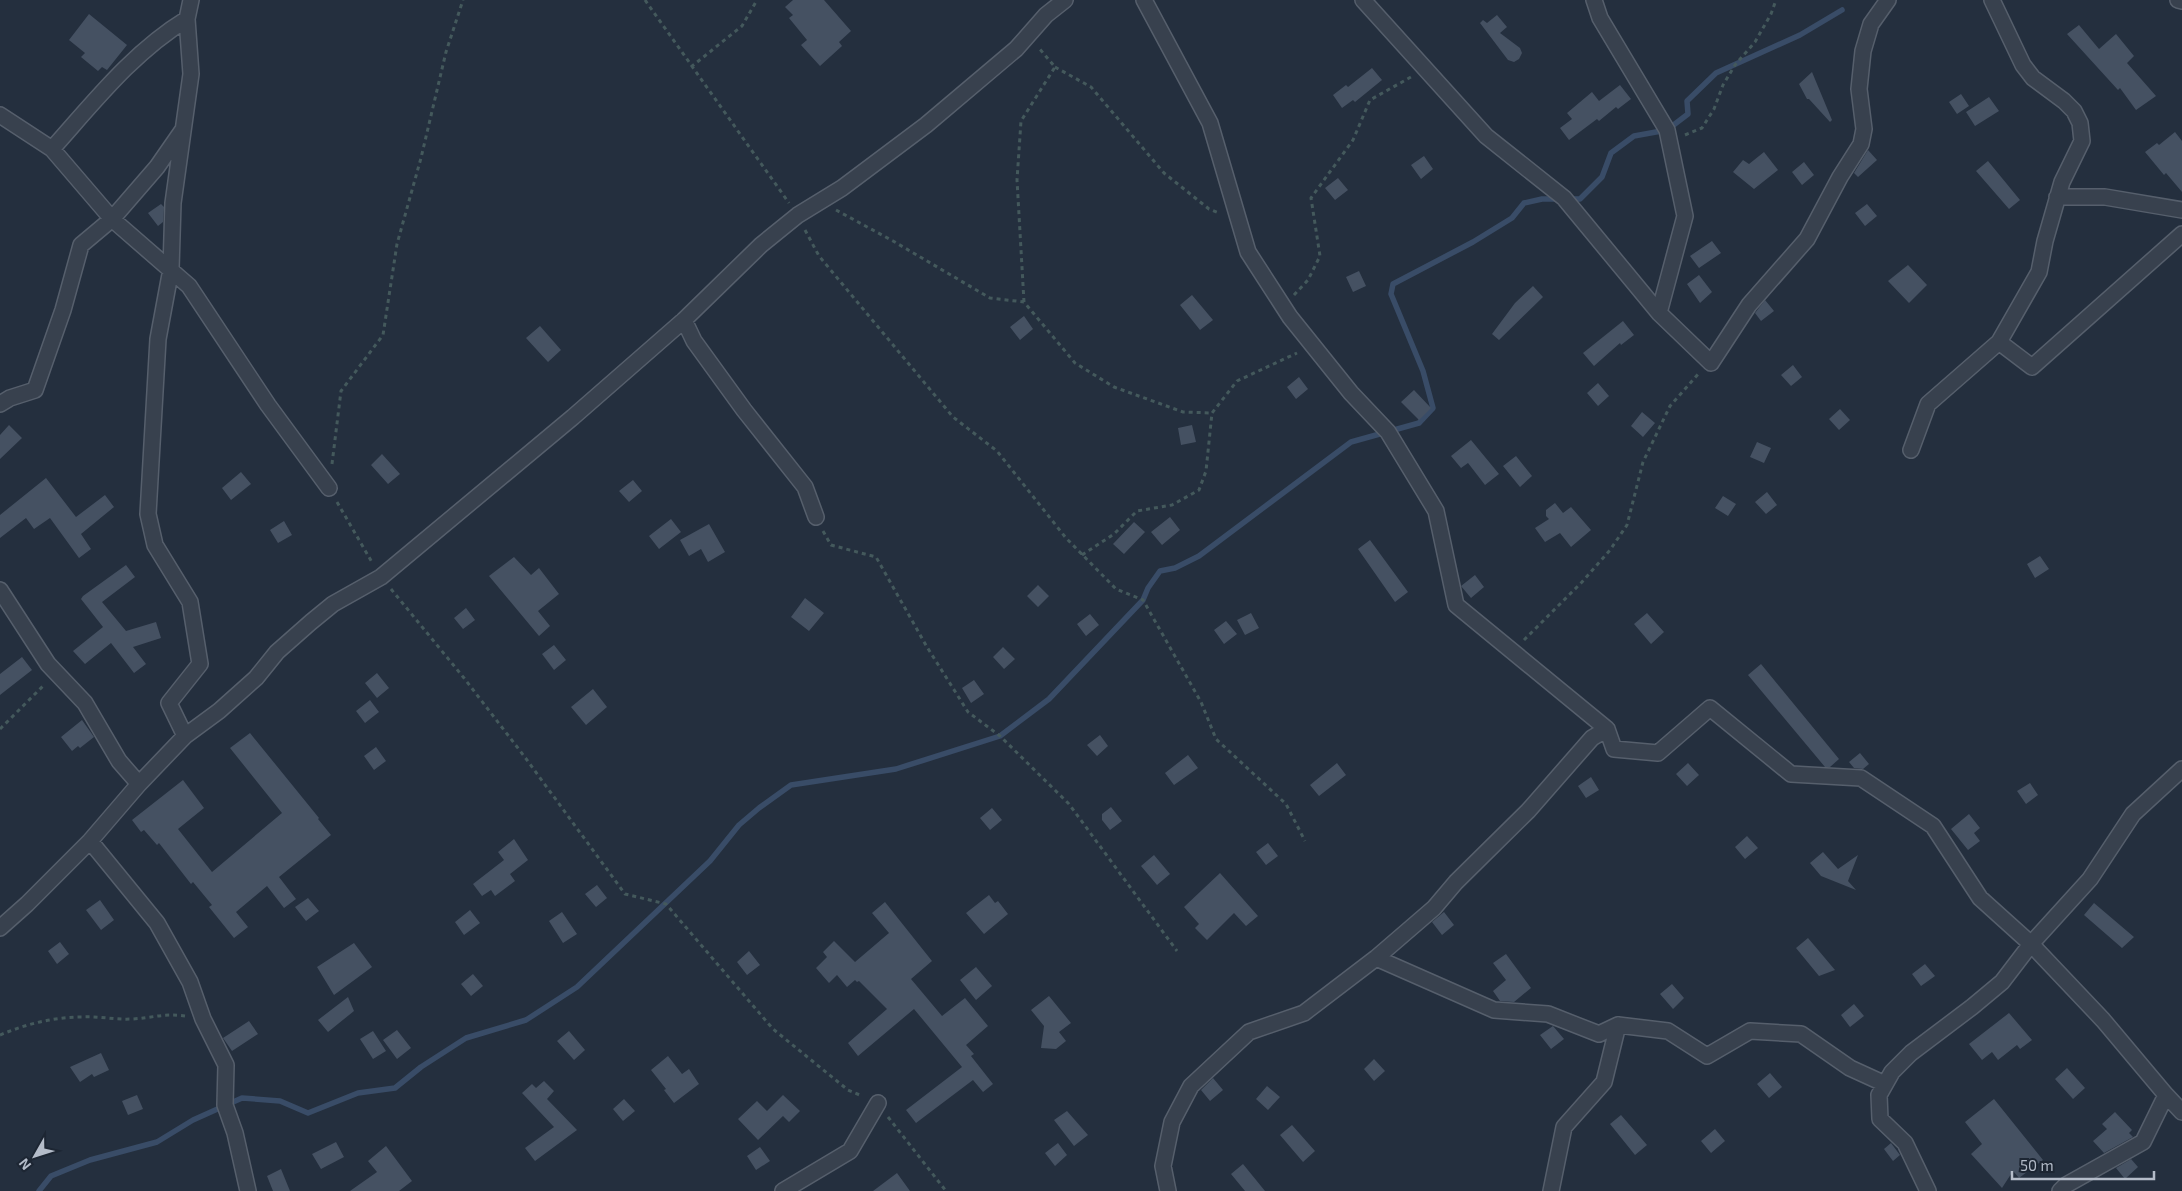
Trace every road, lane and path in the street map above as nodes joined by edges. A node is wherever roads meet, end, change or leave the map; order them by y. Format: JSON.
{"nodes":[{"id":1,"x":191,"y":0,"type":"edge"},
{"id":2,"x":463,"y":0,"type":"edge"},
{"id":3,"x":644,"y":0,"type":"edge"},
{"id":4,"x":757,"y":0,"type":"edge"},
{"id":5,"x":1065,"y":0,"type":"edge"},
{"id":6,"x":1144,"y":0,"type":"edge"},
{"id":7,"x":1363,"y":0,"type":"edge"},
{"id":8,"x":1594,"y":0,"type":"edge"},
{"id":9,"x":1776,"y":0,"type":"edge"},
{"id":10,"x":1888,"y":0,"type":"edge"},
{"id":11,"x":1992,"y":0,"type":"edge"},
{"id":12,"x":2178,"y":0,"type":"edge"},
{"id":13,"x":2182,"y":1,"type":"edge"},
{"id":14,"x":187,"y":19,"type":"junction"},
{"id":15,"x":1028,"y":36,"type":"junction"},
{"id":16,"x":691,"y":67,"type":"junction"},
{"id":17,"x":1055,"y":67,"type":"junction"},
{"id":18,"x":1425,"y":69,"type":"junction"},
{"id":19,"x":0,"y":115,"type":"edge"},
{"id":20,"x":184,"y":128,"type":"junction"},
{"id":21,"x":1669,"y":141,"type":"junction"},
{"id":22,"x":52,"y":149,"type":"junction"},
{"id":23,"x":2058,"y":197,"type":"junction"},
{"id":24,"x":820,"y":202,"type":"junction"},
{"id":25,"x":2182,"y":210,"type":"edge"},
{"id":26,"x":798,"y":215,"type":"junction"},
{"id":27,"x":112,"y":219,"type":"junction"},
{"id":28,"x":1239,"y":223,"type":"junction"},
{"id":29,"x":2182,"y":234,"type":"edge"},
{"id":30,"x":171,"y":269,"type":"junction"},
{"id":31,"x":1024,"y":302,"type":"junction"},
{"id":32,"x":1284,"y":306,"type":"junction"},
{"id":33,"x":1660,"y":313,"type":"junction"},
{"id":34,"x":684,"y":320,"type":"junction"},
{"id":35,"x":1999,"y":342,"type":"junction"},
{"id":36,"x":1313,"y":345,"type":"junction"},
{"id":37,"x":1707,"y":360,"type":"junction"},
{"id":38,"x":0,"y":404,"type":"edge"},
{"id":39,"x":1212,"y":413,"type":"junction"},
{"id":40,"x":1911,"y":450,"type":"dead end"},
{"id":41,"x":329,"y":488,"type":"junction"},
{"id":42,"x":816,"y":517,"type":"joint"},
{"id":43,"x":1082,"y":555,"type":"junction"},
{"id":44,"x":381,"y":577,"type":"junction"},
{"id":45,"x":0,"y":590,"type":"edge"},
{"id":46,"x":1511,"y":650,"type":"junction"},
{"id":47,"x":57,"y":672,"type":"junction"},
{"id":48,"x":0,"y":729,"type":"edge"},
{"id":49,"x":1607,"y":729,"type":"junction"},
{"id":50,"x":185,"y":736,"type":"junction"},
{"id":51,"x":2182,"y":769,"type":"edge"},
{"id":52,"x":139,"y":784,"type":"junction"},
{"id":53,"x":90,"y":841,"type":"junction"},
{"id":54,"x":1305,"y":841,"type":"dead end"},
{"id":55,"x":0,"y":928,"type":"edge"},
{"id":56,"x":2030,"y":944,"type":"junction"},
{"id":57,"x":1176,"y":951,"type":"dead end"},
{"id":58,"x":1376,"y":958,"type":"junction"},
{"id":59,"x":203,"y":1018,"type":"junction"},
{"id":60,"x":1618,"y":1025,"type":"junction"},
{"id":61,"x":0,"y":1035,"type":"edge"},
{"id":62,"x":1885,"y":1084,"type":"junction"},
{"id":63,"x":2166,"y":1095,"type":"junction"},
{"id":64,"x":878,"y":1103,"type":"junction"},
{"id":65,"x":2182,"y":1112,"type":"edge"},
{"id":66,"x":248,"y":1191,"type":"edge"},
{"id":67,"x":783,"y":1191,"type":"edge"},
{"id":68,"x":946,"y":1191,"type":"edge"},
{"id":69,"x":1168,"y":1191,"type":"edge"},
{"id":70,"x":1551,"y":1191,"type":"edge"},
{"id":71,"x":1928,"y":1191,"type":"edge"},
{"id":72,"x":2060,"y":1191,"type":"edge"}],
"edges":[{"from":1,"to":14,"type":"street"},
{"from":2,"to":41,"type":"path"},
{"from":3,"to":16,"type":"path"},
{"from":4,"to":16,"type":"path"},
{"from":5,"to":15,"type":"street"},
{"from":6,"to":28,"type":"street"},
{"from":7,"to":18,"type":"street"},
{"from":8,"to":21,"type":"street"},
{"from":9,"to":21,"type":"path"},
{"from":10,"to":37,"type":"street"},
{"from":11,"to":23,"type":"street"},
{"from":12,"to":13,"type":"street"},
{"from":14,"to":20,"type":"street"},
{"from":14,"to":22,"type":"street"},
{"from":15,"to":17,"type":"path"},
{"from":15,"to":24,"type":"street"},
{"from":16,"to":26,"type":"path"},
{"from":17,"to":28,"type":"path"},
{"from":17,"to":31,"type":"path"},
{"from":18,"to":32,"type":"path"},
{"from":18,"to":33,"type":"street"},
{"from":19,"to":22,"type":"street"},
{"from":20,"to":27,"type":"street"},
{"from":20,"to":30,"type":"street"},
{"from":21,"to":33,"type":"street"},
{"from":22,"to":27,"type":"street"},
{"from":23,"to":25,"type":"street"},
{"from":23,"to":35,"type":"street"},
{"from":24,"to":26,"type":"street"},
{"from":24,"to":31,"type":"path"},
{"from":26,"to":34,"type":"street"},
{"from":26,"to":43,"type":"path"},
{"from":27,"to":30,"type":"street"},
{"from":27,"to":38,"type":"street"},
{"from":28,"to":32,"type":"street"},
{"from":29,"to":35,"type":"street"},
{"from":30,"to":41,"type":"street"},
{"from":30,"to":50,"type":"street"},
{"from":31,"to":39,"type":"path"},
{"from":32,"to":36,"type":"street"},
{"from":33,"to":37,"type":"street"},
{"from":34,"to":42,"type":"street"},
{"from":34,"to":44,"type":"street"},
{"from":35,"to":40,"type":"street"},
{"from":36,"to":39,"type":"path"},
{"from":36,"to":46,"type":"street"},
{"from":37,"to":46,"type":"path"},
{"from":39,"to":43,"type":"path"},
{"from":41,"to":44,"type":"path"},
{"from":42,"to":57,"type":"path"},
{"from":43,"to":54,"type":"path"},
{"from":44,"to":50,"type":"street"},
{"from":44,"to":64,"type":"path"},
{"from":45,"to":47,"type":"street"},
{"from":46,"to":49,"type":"street"},
{"from":47,"to":48,"type":"path"},
{"from":47,"to":52,"type":"street"},
{"from":49,"to":56,"type":"street"},
{"from":49,"to":58,"type":"street"},
{"from":50,"to":52,"type":"street"},
{"from":51,"to":56,"type":"street"},
{"from":52,"to":53,"type":"street"},
{"from":53,"to":55,"type":"street"},
{"from":53,"to":59,"type":"street"},
{"from":56,"to":62,"type":"street"},
{"from":56,"to":63,"type":"street"},
{"from":58,"to":60,"type":"street"},
{"from":58,"to":69,"type":"street"},
{"from":59,"to":61,"type":"path"},
{"from":59,"to":66,"type":"street"},
{"from":60,"to":62,"type":"street"},
{"from":60,"to":70,"type":"street"},
{"from":62,"to":71,"type":"street"},
{"from":63,"to":65,"type":"street"},
{"from":63,"to":72,"type":"street"},
{"from":64,"to":67,"type":"street"},
{"from":64,"to":68,"type":"path"}]}
